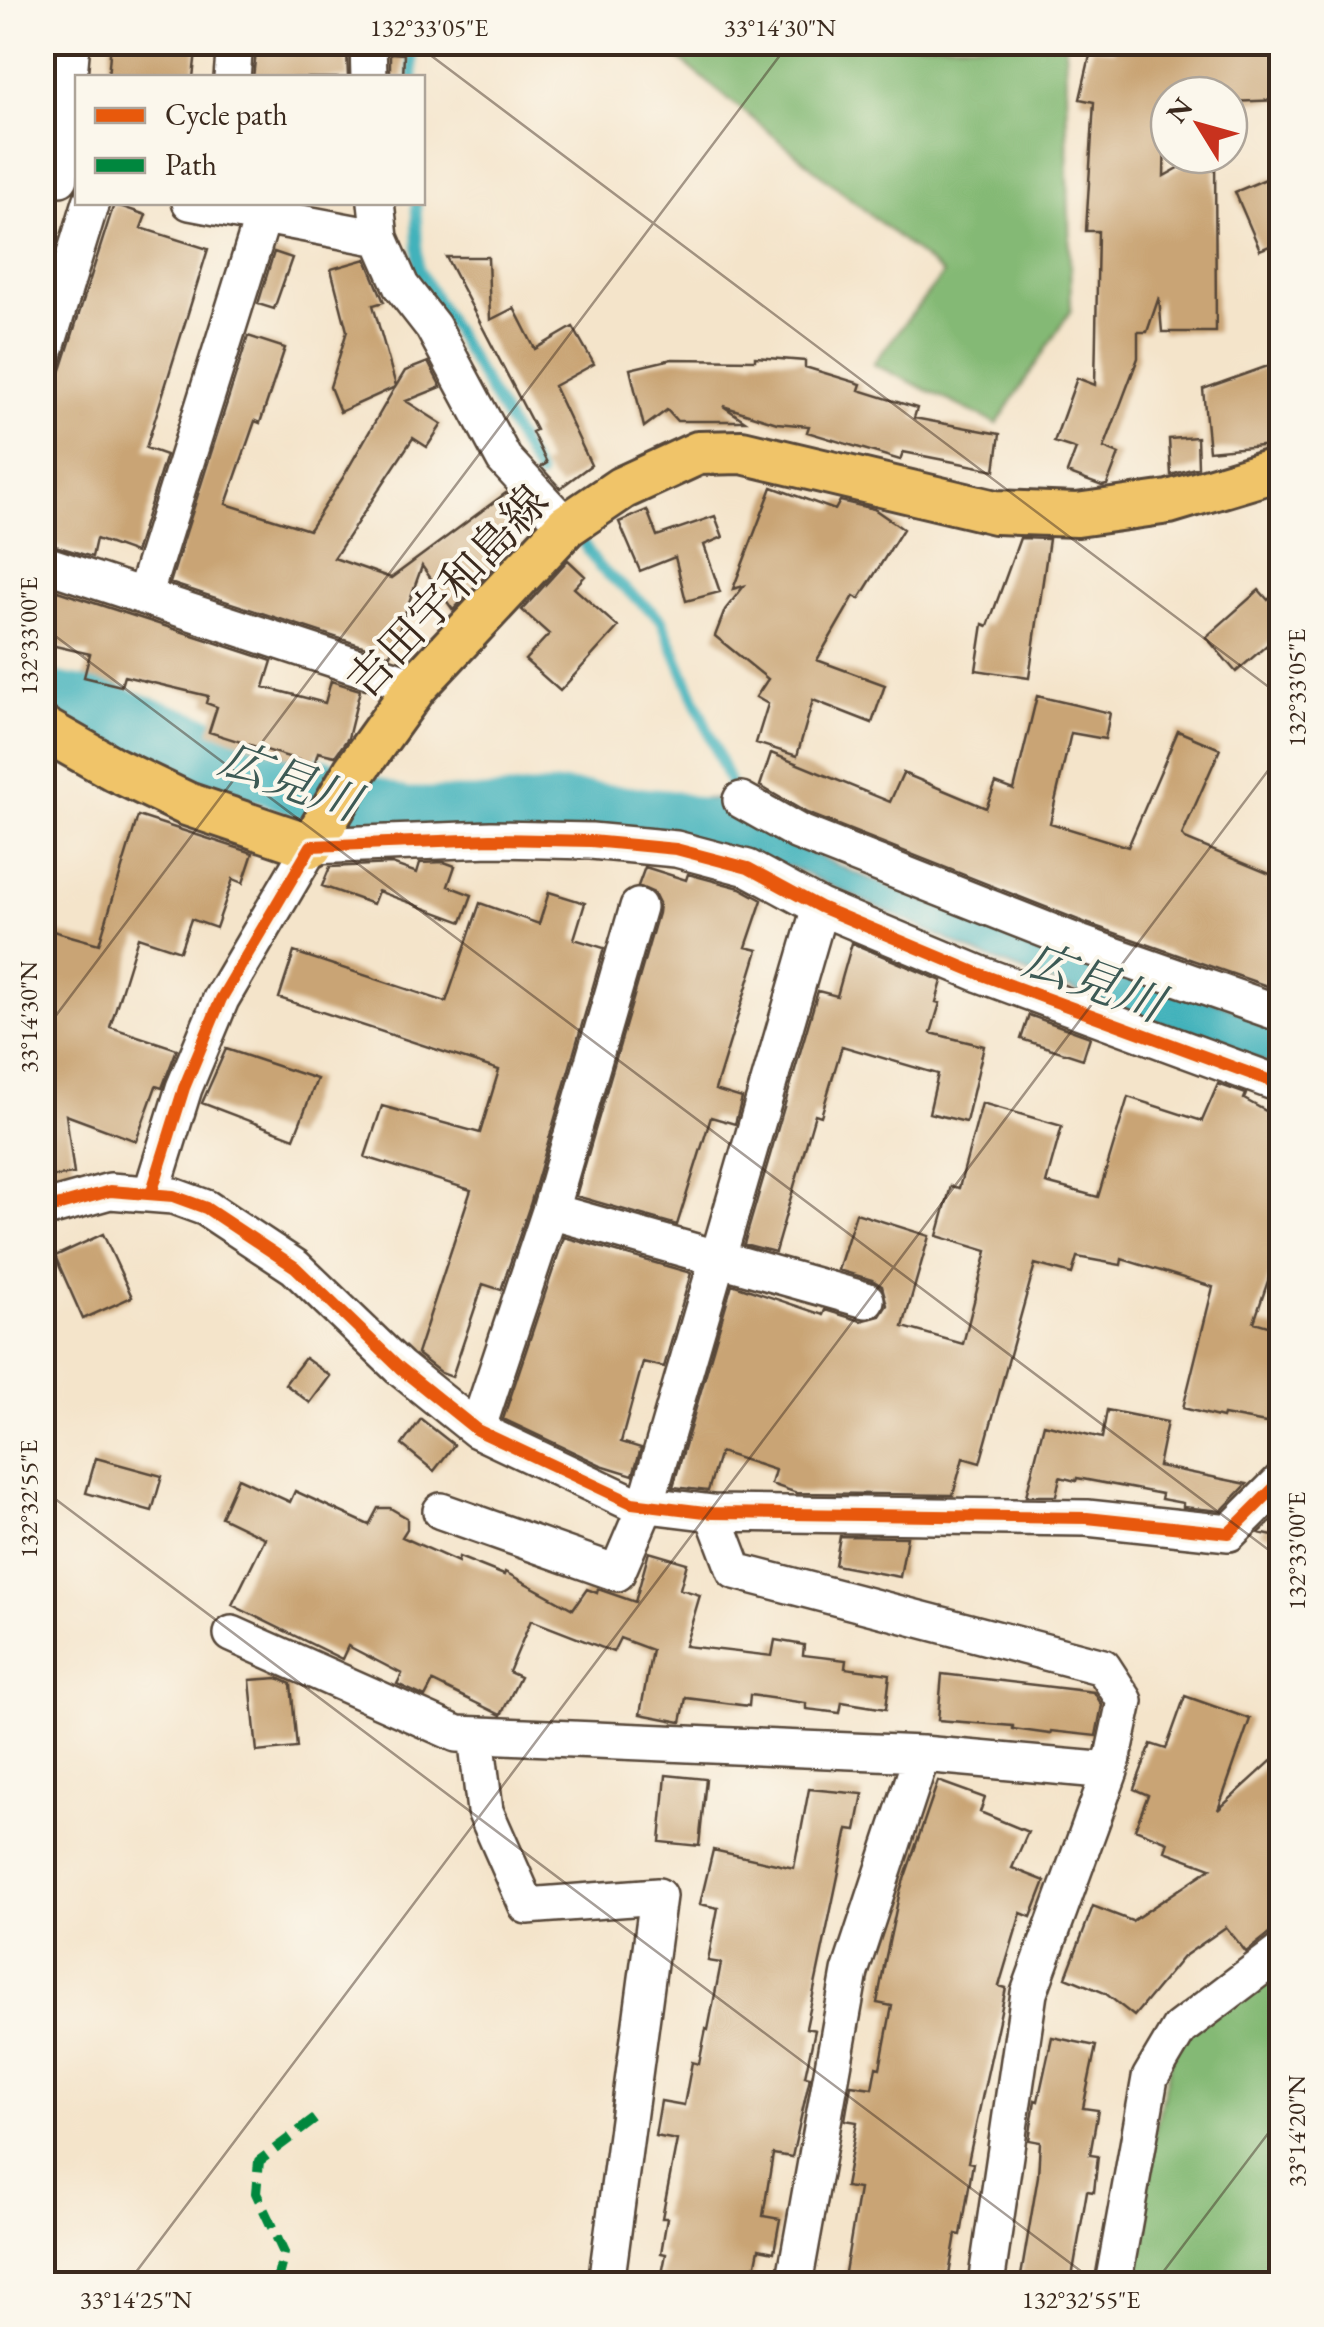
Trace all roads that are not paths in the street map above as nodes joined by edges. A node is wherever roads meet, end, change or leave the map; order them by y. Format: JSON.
{"nodes":[{"id":1,"x":72,"y":42,"type":"edge"},
{"id":2,"x":234,"y":42,"type":"edge"},
{"id":3,"x":368,"y":42,"type":"edge"},
{"id":4,"x":232,"y":75,"type":"edge"},
{"id":5,"x":369,"y":75,"type":"edge"},
{"id":6,"x":60,"y":178,"type":"edge"},
{"id":7,"x":89,"y":205,"type":"edge"},
{"id":8,"x":212,"y":205,"type":"edge"},
{"id":9,"x":376,"y":205,"type":"edge"},
{"id":10,"x":264,"y":216,"type":"junction"},
{"id":11,"x":380,"y":238,"type":"junction"},
{"id":12,"x":43,"y":361,"type":"edge"},
{"id":13,"x":1282,"y":468,"type":"edge"},
{"id":14,"x":566,"y":526,"type":"junction"},
{"id":15,"x":42,"y":562,"type":"edge"},
{"id":16,"x":144,"y":596,"type":"junction"},
{"id":17,"x":416,"y":686,"type":"junction"},
{"id":18,"x":42,"y":728,"type":"edge"},
{"id":19,"x":741,"y":800,"type":"dead end"},
{"id":20,"x":320,"y":833,"type":"junction"},
{"id":21,"x":638,"y":907,"type":"dead end"},
{"id":22,"x":820,"y":907,"type":"junction"},
{"id":23,"x":1282,"y":1014,"type":"edge"},
{"id":24,"x":1282,"y":1085,"type":"edge"},
{"id":25,"x":151,"y":1194,"type":"junction"},
{"id":26,"x":42,"y":1210,"type":"edge"},
{"id":27,"x":550,"y":1211,"type":"junction"},
{"id":28,"x":718,"y":1258,"type":"junction"},
{"id":29,"x":866,"y":1300,"type":"dead end"},
{"id":30,"x":477,"y":1430,"type":"junction"},
{"id":31,"x":1282,"y":1480,"type":"edge"},
{"id":32,"x":646,"y":1504,"type":"junction"},
{"id":33,"x":440,"y":1511,"type":"dead end"},
{"id":34,"x":712,"y":1513,"type":"junction"},
{"id":35,"x":232,"y":1634,"type":"dead end"},
{"id":36,"x":476,"y":1735,"type":"junction"},
{"id":37,"x":922,"y":1754,"type":"junction"},
{"id":38,"x":1110,"y":1771,"type":"junction"},
{"id":39,"x":1282,"y":1951,"type":"edge"},
{"id":40,"x":606,"y":2284,"type":"edge"},
{"id":41,"x":794,"y":2284,"type":"edge"},
{"id":42,"x":986,"y":2284,"type":"edge"},
{"id":43,"x":1113,"y":2284,"type":"edge"}],
"edges":[{"from":1,"to":6,"type":"street"},
{"from":2,"to":4,"type":"street"},
{"from":3,"to":5,"type":"street"},
{"from":7,"to":12,"type":"street"},
{"from":8,"to":10,"type":"street"},
{"from":9,"to":11,"type":"street"},
{"from":10,"to":11,"type":"street"},
{"from":10,"to":16,"type":"street"},
{"from":11,"to":14,"type":"street"},
{"from":13,"to":14,"type":"main road","name":"吉田宇和島線"},
{"from":14,"to":17,"type":"main road","name":"吉田宇和島線"},
{"from":15,"to":16,"type":"street"},
{"from":16,"to":17,"type":"street"},
{"from":17,"to":20,"type":"main road","name":"吉田宇和島線"},
{"from":18,"to":20,"type":"main road"},
{"from":19,"to":23,"type":"street"},
{"from":20,"to":22,"type":"street"},
{"from":20,"to":25,"type":"street"},
{"from":21,"to":27,"type":"street"},
{"from":22,"to":24,"type":"street"},
{"from":22,"to":28,"type":"street"},
{"from":25,"to":26,"type":"street"},
{"from":25,"to":30,"type":"street"},
{"from":27,"to":28,"type":"street"},
{"from":27,"to":30,"type":"street"},
{"from":28,"to":29,"type":"street"},
{"from":28,"to":32,"type":"street"},
{"from":30,"to":32,"type":"street"},
{"from":31,"to":34,"type":"street"},
{"from":32,"to":33,"type":"street"},
{"from":32,"to":34,"type":"street"},
{"from":34,"to":38,"type":"street"},
{"from":35,"to":36,"type":"street"},
{"from":36,"to":37,"type":"street"},
{"from":36,"to":40,"type":"street"},
{"from":37,"to":38,"type":"street"},
{"from":37,"to":41,"type":"street"},
{"from":38,"to":42,"type":"street"},
{"from":39,"to":43,"type":"street"}]}
